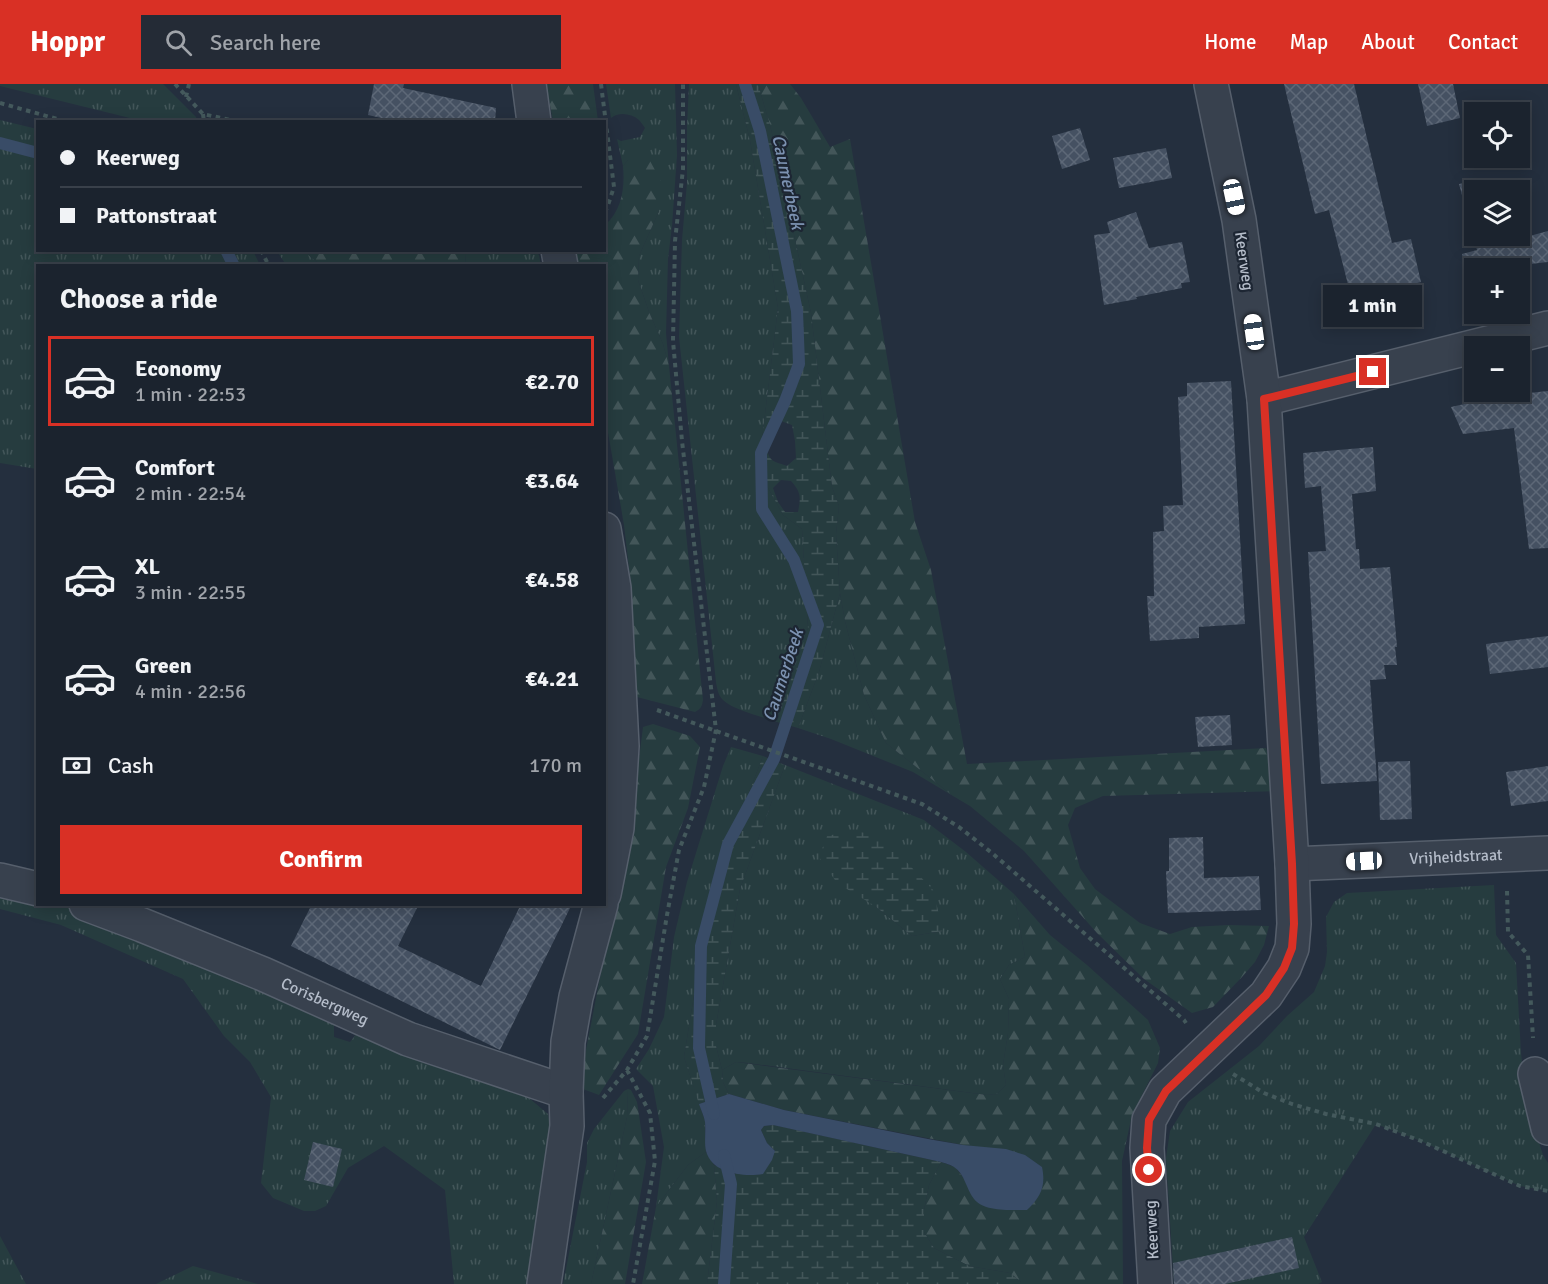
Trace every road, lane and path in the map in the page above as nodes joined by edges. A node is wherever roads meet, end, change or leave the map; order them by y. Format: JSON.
{"nodes":[{"id":1,"x":175,"y":84,"type":"edge"},
{"id":2,"x":189,"y":84,"type":"edge"},
{"id":3,"x":529,"y":84,"type":"edge"},
{"id":4,"x":601,"y":84,"type":"edge"},
{"id":5,"x":683,"y":84,"type":"edge"},
{"id":6,"x":1211,"y":84,"type":"edge"},
{"id":7,"x":186,"y":97,"type":"junction"},
{"id":8,"x":0,"y":103,"type":"edge"},
{"id":9,"x":203,"y":114,"type":"junction"},
{"id":10,"x":61,"y":120,"type":"edge"},
{"id":11,"x":204,"y":120,"type":"edge"},
{"id":12,"x":230,"y":120,"type":"edge"},
{"id":13,"x":534,"y":120,"type":"edge"},
{"id":14,"x":606,"y":120,"type":"edge"},
{"id":15,"x":606,"y":124,"type":"edge"},
{"id":16,"x":606,"y":209,"type":"edge"},
{"id":17,"x":1548,"y":328,"type":"edge"},
{"id":18,"x":1264,"y":399,"type":"junction"},
{"id":19,"x":606,"y":541,"type":"edge"},
{"id":20,"x":654,"y":709,"type":"dead end"},
{"id":21,"x":716,"y":730,"type":"junction"},
{"id":22,"x":613,"y":744,"type":"edge"},
{"id":23,"x":1548,"y":853,"type":"edge"},
{"id":24,"x":1507,"y":854,"type":"junction"},
{"id":25,"x":1292,"y":864,"type":"junction"},
{"id":26,"x":0,"y":880,"type":"edge"},
{"id":27,"x":606,"y":884,"type":"edge"},
{"id":28,"x":36,"y":889,"type":"edge"},
{"id":29,"x":91,"y":906,"type":"edge"},
{"id":30,"x":600,"y":906,"type":"edge"},
{"id":31,"x":1204,"y":1053,"type":"junction"},
{"id":32,"x":627,"y":1070,"type":"junction"},
{"id":33,"x":1535,"y":1074,"type":"joint"},
{"id":34,"x":566,"y":1092,"type":"junction"},
{"id":35,"x":567,"y":1126,"type":"junction"},
{"id":36,"x":1548,"y":1128,"type":"edge"},
{"id":37,"x":1548,"y":1191,"type":"edge"},
{"id":38,"x":544,"y":1284,"type":"edge"},
{"id":39,"x":633,"y":1284,"type":"edge"},
{"id":40,"x":1155,"y":1284,"type":"edge"}],
"edges":[{"from":1,"to":7,"type":"path"},
{"from":2,"to":7,"type":"path"},
{"from":3,"to":13,"type":"street"},
{"from":4,"to":14,"type":"path"},
{"from":5,"to":21,"type":"path"},
{"from":6,"to":18,"type":"street","name":"Keerweg"},
{"from":7,"to":9,"type":"path"},
{"from":8,"to":10,"type":"path"},
{"from":9,"to":11,"type":"path"},
{"from":9,"to":12,"type":"path"},
{"from":15,"to":16,"type":"path"},
{"from":17,"to":18,"type":"street"},
{"from":18,"to":25,"type":"street","name":"Keerweg"},
{"from":19,"to":22,"type":"street"},
{"from":20,"to":21,"type":"path"},
{"from":21,"to":31,"type":"path"},
{"from":21,"to":32,"type":"path"},
{"from":22,"to":27,"type":"street"},
{"from":23,"to":24,"type":"street","name":"Vrijheidstraat"},
{"from":24,"to":25,"type":"street","name":"Vrijheidstraat"},
{"from":24,"to":33,"type":"path"},
{"from":25,"to":31,"type":"street","name":"Keerweg"},
{"from":26,"to":28,"type":"street"},
{"from":29,"to":34,"type":"street","name":"Corisbergweg"},
{"from":30,"to":34,"type":"street"},
{"from":31,"to":37,"type":"path"},
{"from":31,"to":40,"type":"street","name":"Keerweg"},
{"from":32,"to":35,"type":"path"},
{"from":32,"to":39,"type":"path"},
{"from":33,"to":36,"type":"street"},
{"from":34,"to":35,"type":"street"},
{"from":35,"to":38,"type":"street"}]}
